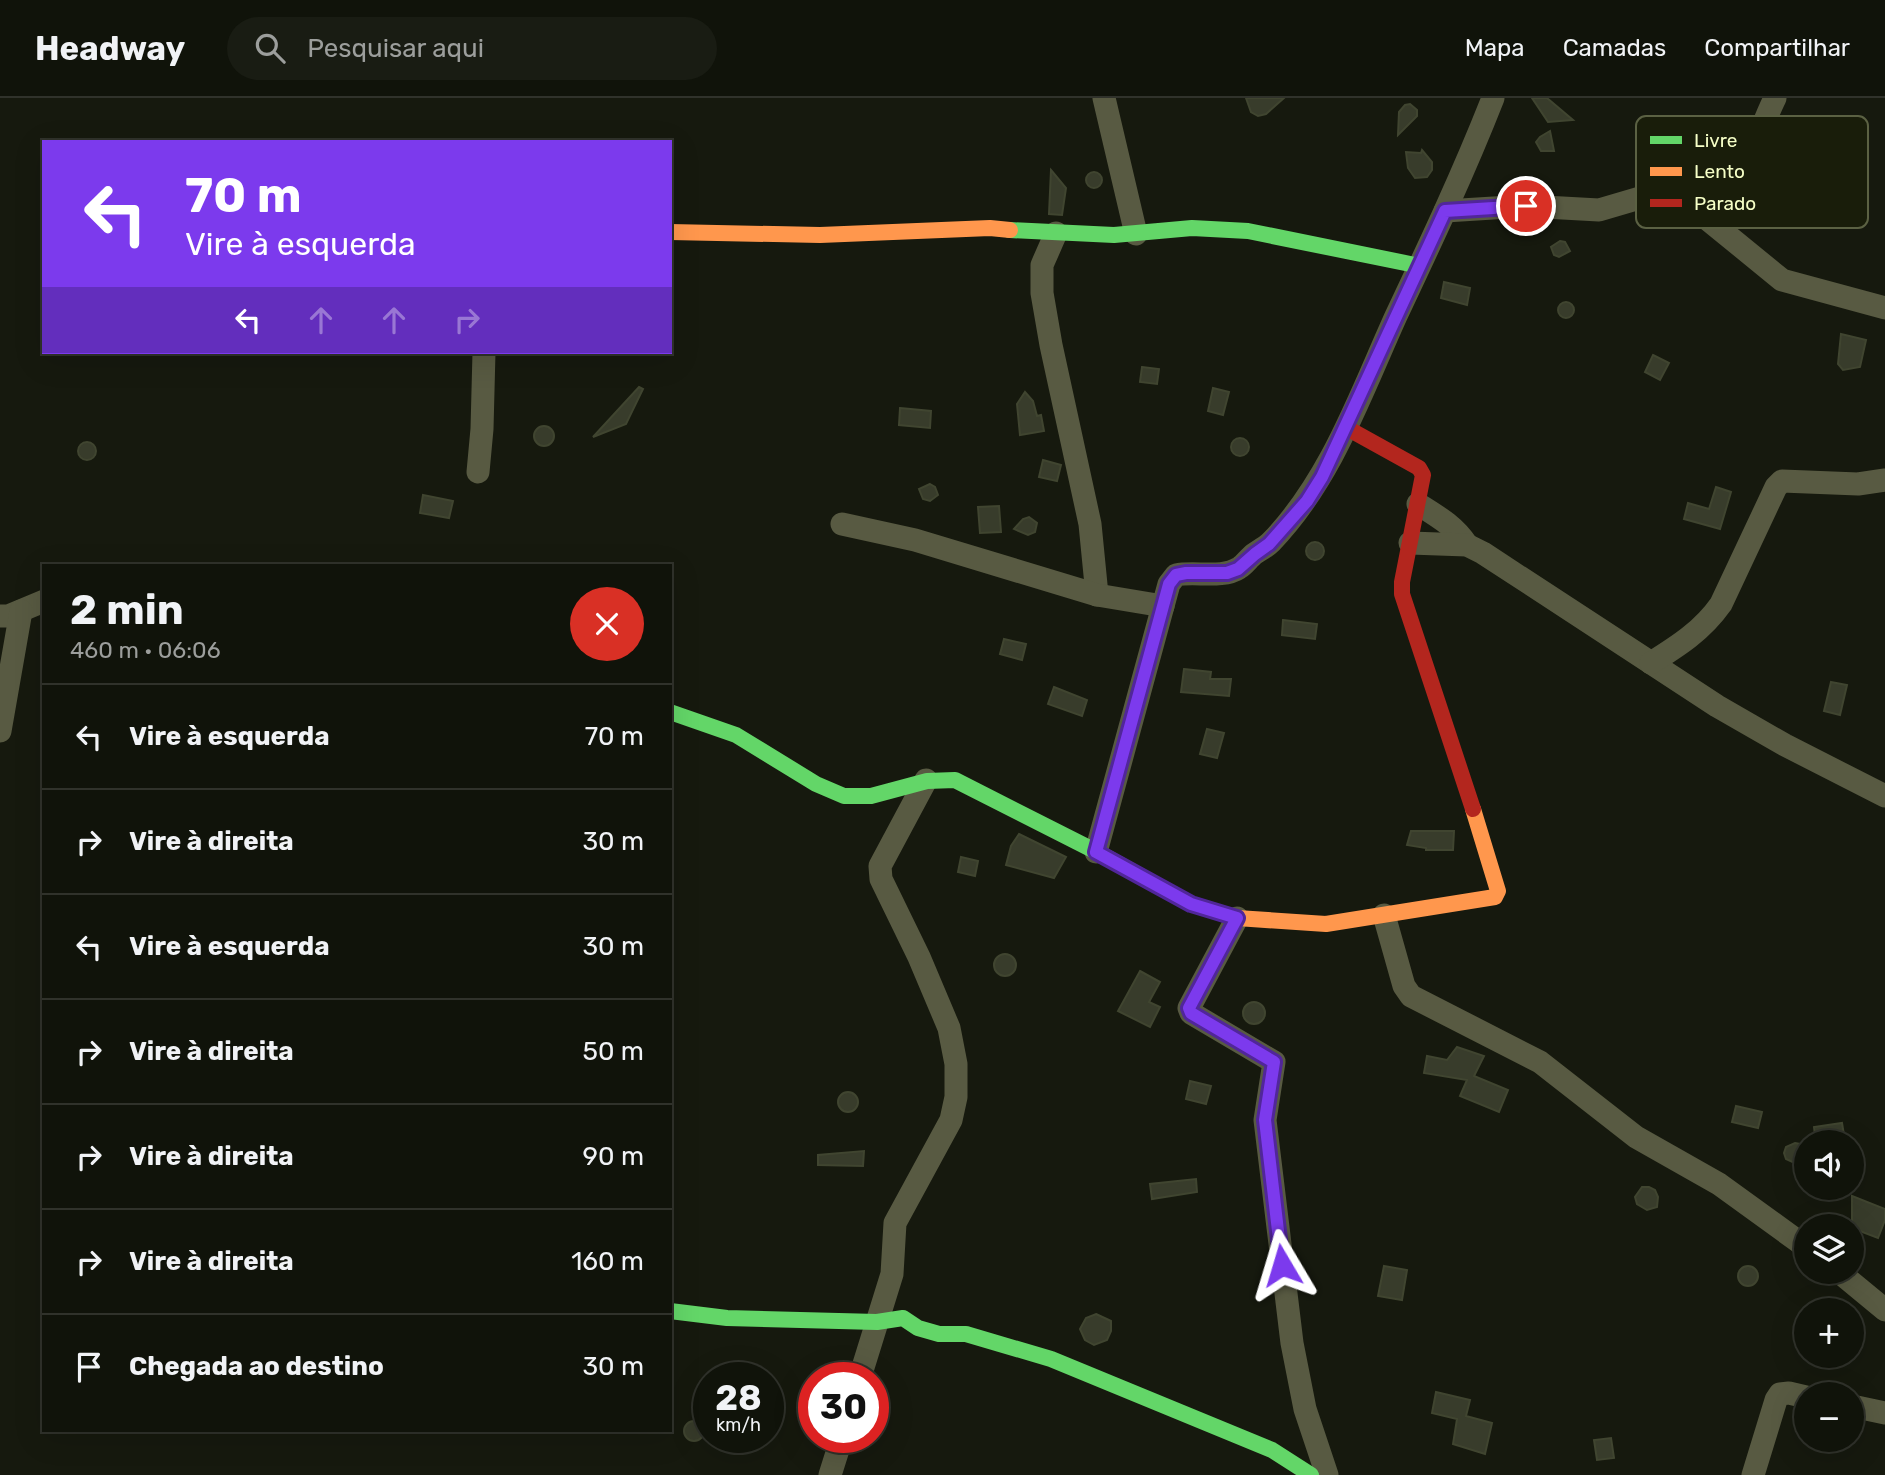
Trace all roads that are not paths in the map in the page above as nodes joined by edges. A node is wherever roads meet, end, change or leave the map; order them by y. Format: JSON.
{"nodes":[{"id":1,"x":1104,"y":98,"type":"edge"},
{"id":2,"x":1493,"y":98,"type":"edge"},
{"id":3,"x":1775,"y":98,"type":"edge"},
{"id":4,"x":1766,"y":116,"type":"edge"},
{"id":5,"x":1636,"y":199,"type":"edge"},
{"id":6,"x":1445,"y":211,"type":"junction"},
{"id":7,"x":1719,"y":228,"type":"edge"},
{"id":8,"x":672,"y":232,"type":"edge"},
{"id":9,"x":1056,"y":233,"type":"junction"},
{"id":10,"x":1136,"y":234,"type":"junction"},
{"id":11,"x":1420,"y":266,"type":"junction"},
{"id":12,"x":1885,"y":308,"type":"edge"},
{"id":13,"x":484,"y":354,"type":"edge"},
{"id":14,"x":1345,"y":427,"type":"junction"},
{"id":15,"x":478,"y":471,"type":"dead end"},
{"id":16,"x":1885,"y":480,"type":"edge"},
{"id":17,"x":1418,"y":504,"type":"junction"},
{"id":18,"x":842,"y":524,"type":"dead end"},
{"id":19,"x":1410,"y":543,"type":"junction"},
{"id":20,"x":1467,"y":545,"type":"junction"},
{"id":21,"x":1097,"y":595,"type":"junction"},
{"id":22,"x":42,"y":602,"type":"edge"},
{"id":23,"x":1163,"y":606,"type":"junction"},
{"id":24,"x":10,"y":614,"type":"edge"},
{"id":25,"x":1651,"y":663,"type":"junction"},
{"id":26,"x":672,"y":713,"type":"edge"},
{"id":27,"x":0,"y":731,"type":"edge"},
{"id":28,"x":926,"y":780,"type":"junction"},
{"id":29,"x":1885,"y":796,"type":"edge"},
{"id":30,"x":1096,"y":852,"type":"junction"},
{"id":31,"x":1384,"y":915,"type":"junction"},
{"id":32,"x":1237,"y":918,"type":"junction"},
{"id":33,"x":1794,"y":1238,"type":"edge"},
{"id":34,"x":892,"y":1274,"type":"junction"},
{"id":35,"x":1854,"y":1284,"type":"edge"},
{"id":36,"x":1885,"y":1310,"type":"edge"},
{"id":37,"x":672,"y":1311,"type":"edge"},
{"id":38,"x":903,"y":1318,"type":"junction"},
{"id":39,"x":877,"y":1322,"type":"junction"},
{"id":40,"x":865,"y":1362,"type":"edge"},
{"id":41,"x":1794,"y":1394,"type":"edge"},
{"id":42,"x":1864,"y":1409,"type":"edge"},
{"id":43,"x":1885,"y":1413,"type":"edge"},
{"id":44,"x":837,"y":1453,"type":"edge"},
{"id":45,"x":831,"y":1475,"type":"edge"},
{"id":46,"x":1311,"y":1475,"type":"edge"},
{"id":47,"x":1327,"y":1475,"type":"edge"},
{"id":48,"x":1753,"y":1475,"type":"edge"}],
"edges":[{"from":1,"to":10,"type":"street"},
{"from":2,"to":6,"type":"street"},
{"from":3,"to":4,"type":"street"},
{"from":5,"to":6,"type":"street"},
{"from":6,"to":11,"type":"street"},
{"from":7,"to":12,"type":"street"},
{"from":8,"to":9,"type":"street"},
{"from":9,"to":10,"type":"street"},
{"from":9,"to":21,"type":"street"},
{"from":10,"to":11,"type":"street"},
{"from":11,"to":14,"type":"street"},
{"from":13,"to":15,"type":"street"},
{"from":14,"to":17,"type":"street"},
{"from":14,"to":23,"type":"street"},
{"from":16,"to":25,"type":"street"},
{"from":17,"to":19,"type":"street"},
{"from":17,"to":20,"type":"street"},
{"from":18,"to":21,"type":"street"},
{"from":19,"to":20,"type":"street"},
{"from":19,"to":31,"type":"street"},
{"from":20,"to":25,"type":"street"},
{"from":21,"to":23,"type":"street"},
{"from":22,"to":24,"type":"street"},
{"from":23,"to":30,"type":"street"},
{"from":24,"to":27,"type":"street"},
{"from":25,"to":29,"type":"street"},
{"from":26,"to":28,"type":"street"},
{"from":28,"to":30,"type":"street"},
{"from":28,"to":34,"type":"street"},
{"from":30,"to":32,"type":"street"},
{"from":31,"to":32,"type":"street"},
{"from":31,"to":33,"type":"street"},
{"from":32,"to":47,"type":"street"},
{"from":34,"to":38,"type":"street"},
{"from":34,"to":39,"type":"street"},
{"from":35,"to":36,"type":"street"},
{"from":37,"to":39,"type":"street"},
{"from":38,"to":39,"type":"street"},
{"from":38,"to":46,"type":"street"},
{"from":39,"to":40,"type":"street"},
{"from":41,"to":48,"type":"street"},
{"from":42,"to":43,"type":"street"},
{"from":44,"to":45,"type":"street"}]}
